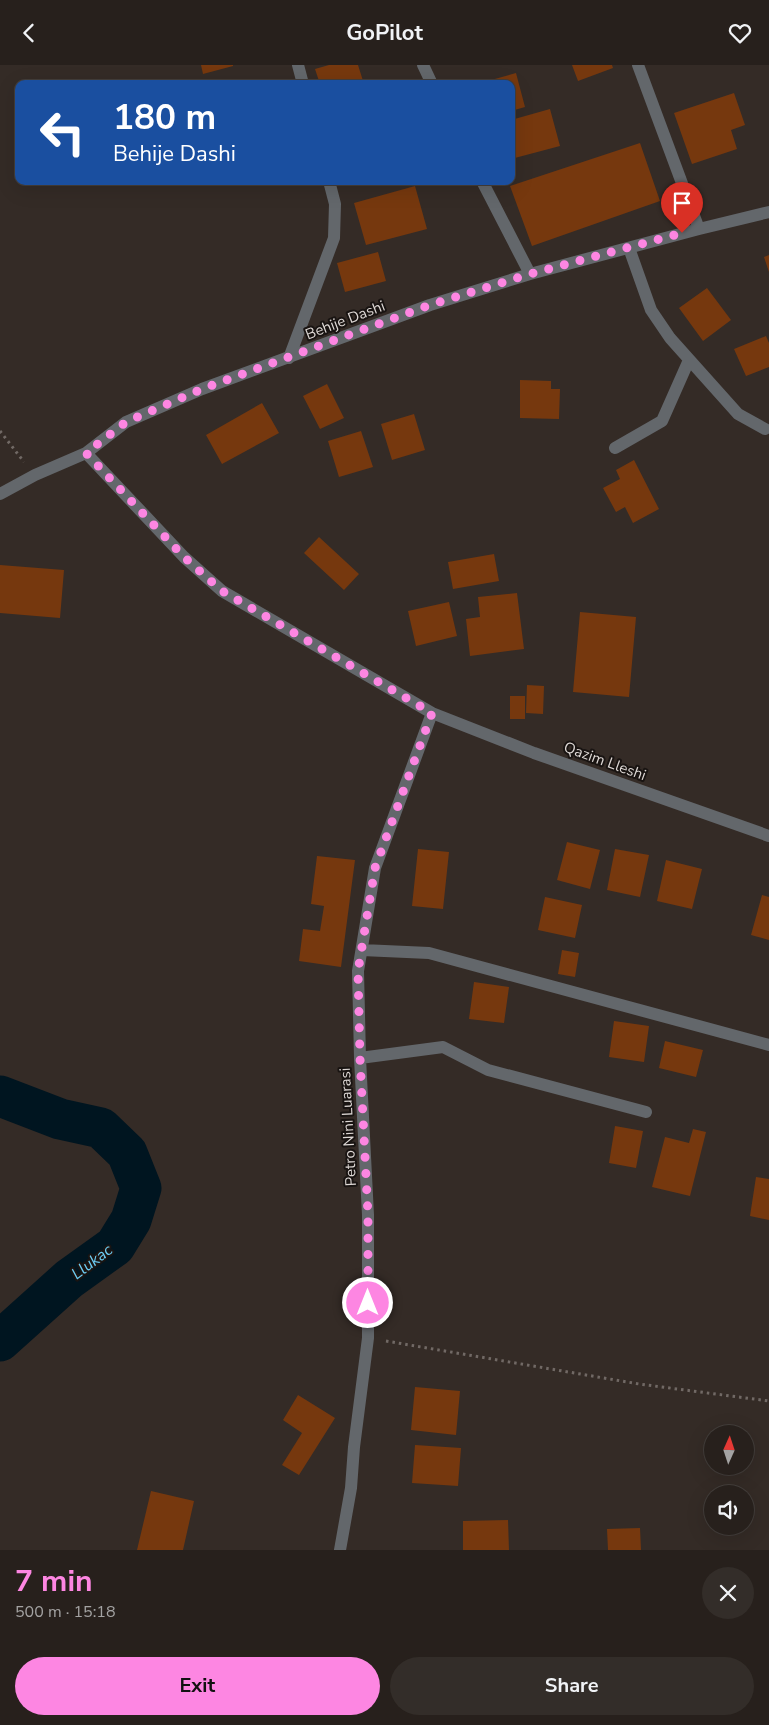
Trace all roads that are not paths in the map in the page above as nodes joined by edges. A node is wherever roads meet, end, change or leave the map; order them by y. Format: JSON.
{"nodes":[{"id":1,"x":298,"y":65,"type":"edge"},
{"id":2,"x":422,"y":65,"type":"edge"},
{"id":3,"x":638,"y":65,"type":"edge"},
{"id":4,"x":302,"y":80,"type":"edge"},
{"id":5,"x":430,"y":80,"type":"edge"},
{"id":6,"x":330,"y":185,"type":"edge"},
{"id":7,"x":484,"y":185,"type":"edge"},
{"id":8,"x":769,"y":213,"type":"edge"},
{"id":9,"x":699,"y":229,"type":"junction"},
{"id":10,"x":629,"y":248,"type":"junction"},
{"id":11,"x":530,"y":274,"type":"junction"},
{"id":12,"x":289,"y":358,"type":"junction"},
{"id":13,"x":689,"y":360,"type":"junction"},
{"id":14,"x":766,"y":429,"type":"dead end"},
{"id":15,"x":615,"y":449,"type":"dead end"},
{"id":16,"x":86,"y":453,"type":"junction"},
{"id":17,"x":0,"y":495,"type":"edge"},
{"id":18,"x":432,"y":713,"type":"junction"},
{"id":19,"x":769,"y":835,"type":"edge"},
{"id":20,"x":362,"y":950,"type":"junction"},
{"id":21,"x":769,"y":1045,"type":"edge"},
{"id":22,"x":360,"y":1058,"type":"junction"},
{"id":23,"x":646,"y":1112,"type":"dead end"},
{"id":24,"x":340,"y":1550,"type":"edge"}],
"edges":[{"from":1,"to":4,"type":"street"},
{"from":2,"to":5,"type":"street"},
{"from":3,"to":9,"type":"street"},
{"from":6,"to":12,"type":"street"},
{"from":7,"to":11,"type":"street"},
{"from":8,"to":9,"type":"street","name":"Behije Dashi"},
{"from":9,"to":10,"type":"street","name":"Behije Dashi"},
{"from":10,"to":11,"type":"street","name":"Behije Dashi"},
{"from":10,"to":13,"type":"street"},
{"from":11,"to":12,"type":"street","name":"Behije Dashi"},
{"from":12,"to":16,"type":"street","name":"Behije Dashi"},
{"from":13,"to":14,"type":"street"},
{"from":13,"to":15,"type":"street"},
{"from":16,"to":17,"type":"street","name":"Behije Dashi"},
{"from":16,"to":18,"type":"street"},
{"from":18,"to":19,"type":"street","name":"Qazim Lleshi"},
{"from":18,"to":20,"type":"street","name":"Petro Nini Luarasi"},
{"from":20,"to":21,"type":"street"},
{"from":20,"to":22,"type":"street","name":"Petro Nini Luarasi"},
{"from":22,"to":23,"type":"street"},
{"from":22,"to":24,"type":"street","name":"Petro Nini Luarasi"}]}
